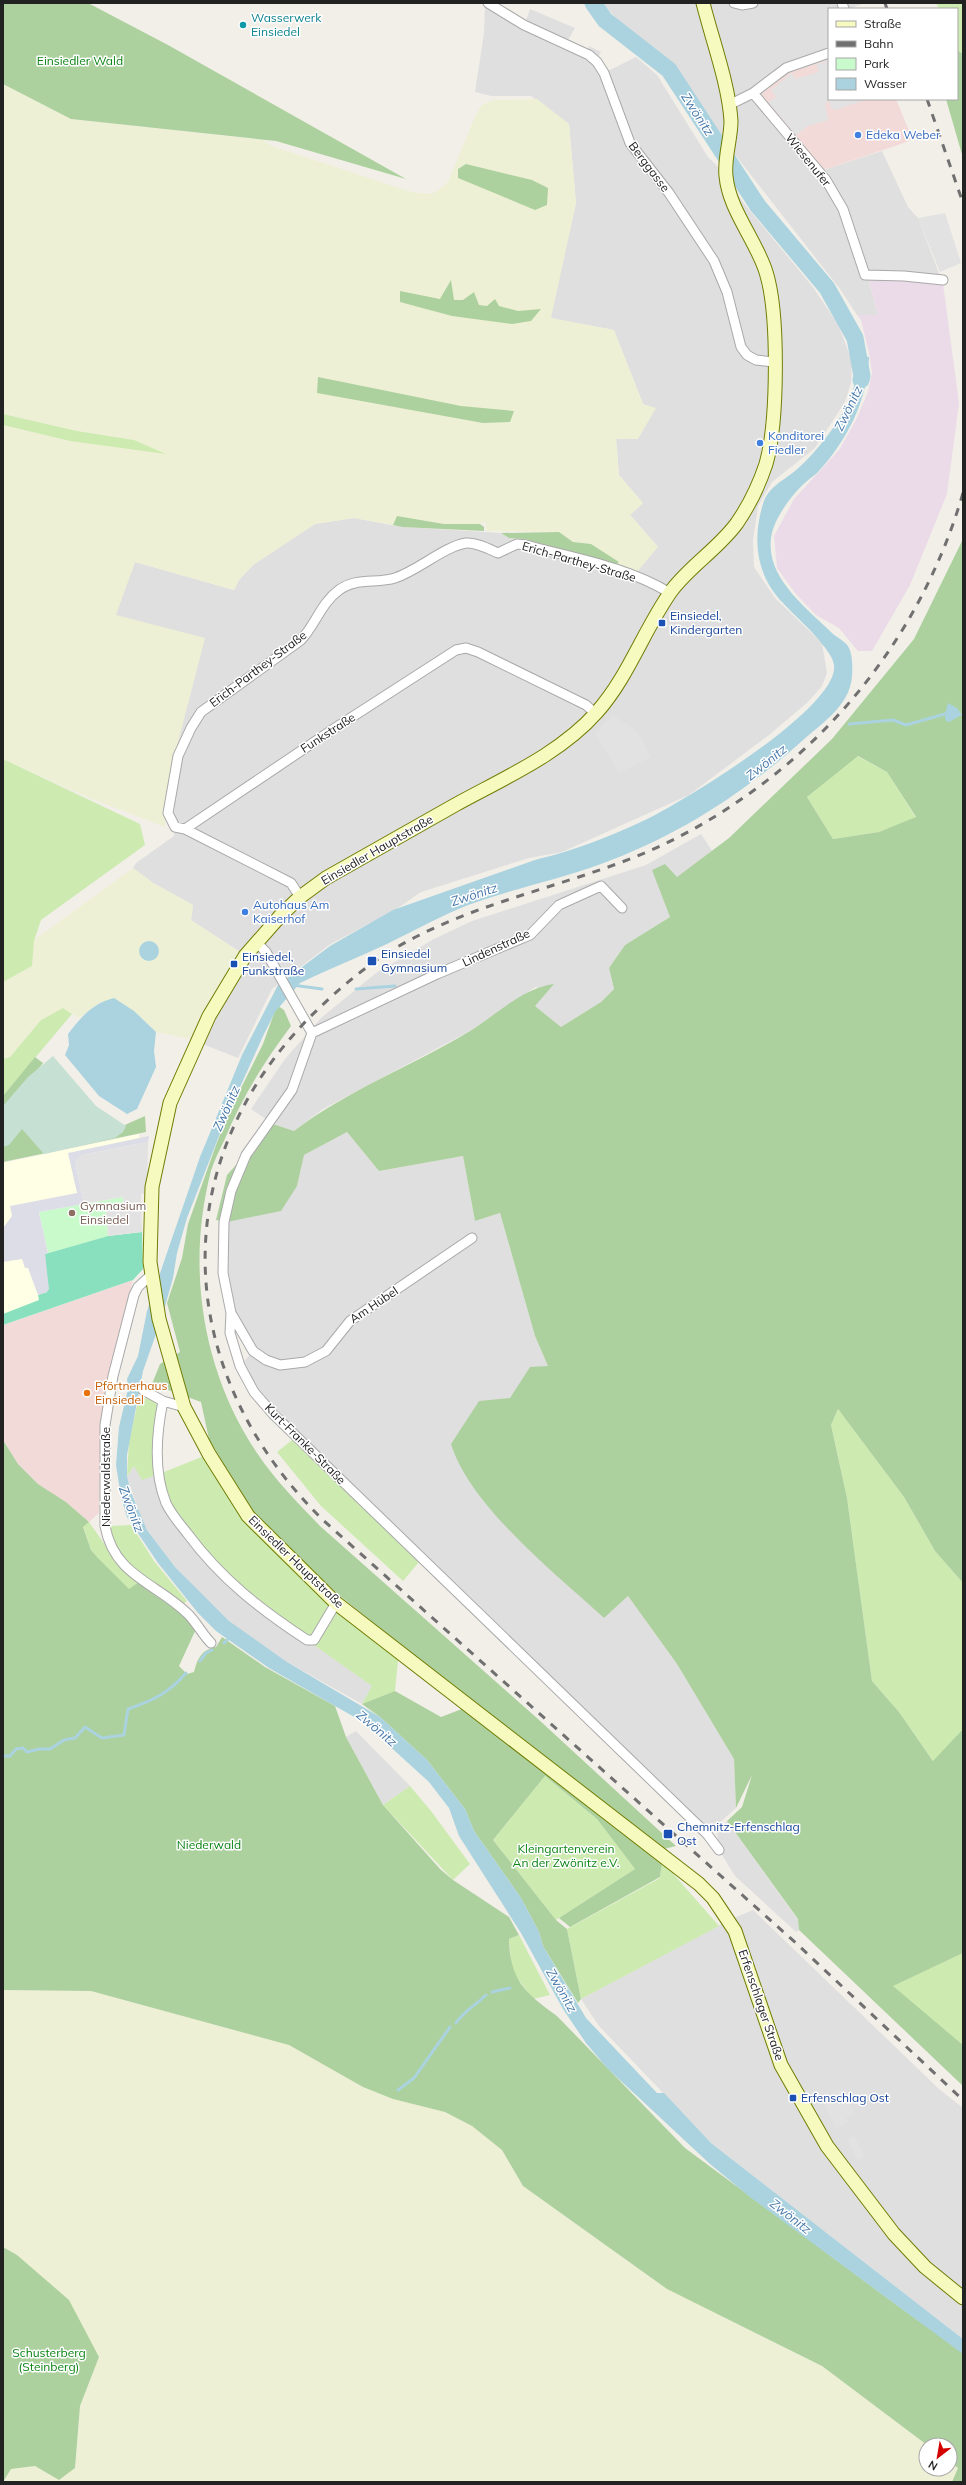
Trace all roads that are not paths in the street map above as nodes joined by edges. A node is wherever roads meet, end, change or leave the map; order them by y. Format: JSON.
{"nodes":[{"id":1,"x":488,"y":3,"type":"edge"},
{"id":2,"x":703,"y":3,"type":"edge"},
{"id":3,"x":734,"y":3,"type":"edge"},
{"id":4,"x":753,"y":3,"type":"edge"},
{"id":5,"x":828,"y":53,"type":"edge"},
{"id":6,"x":753,"y":93,"type":"junction"},
{"id":7,"x":729,"y":105,"type":"junction"},
{"id":8,"x":943,"y":280,"type":"dead end"},
{"id":9,"x":774,"y":362,"type":"junction"},
{"id":10,"x":670,"y":593,"type":"junction"},
{"id":11,"x":596,"y":714,"type":"junction"},
{"id":12,"x":185,"y":829,"type":"junction"},
{"id":13,"x":300,"y":897,"type":"junction"},
{"id":14,"x":622,"y":908,"type":"dead end"},
{"id":15,"x":256,"y":942,"type":"junction"},
{"id":16,"x":312,"y":1033,"type":"junction"},
{"id":17,"x":472,"y":1238,"type":"dead end"},
{"id":18,"x":150,"y":1275,"type":"junction"},
{"id":19,"x":231,"y":1313,"type":"junction"},
{"id":20,"x":143,"y":1390,"type":"dead end"},
{"id":21,"x":163,"y":1401,"type":"junction"},
{"id":22,"x":184,"y":1407,"type":"junction"},
{"id":23,"x":336,"y":1603,"type":"junction"},
{"id":24,"x":210,"y":1643,"type":"dead end"},
{"id":25,"x":523,"y":1747,"type":"joint"},
{"id":26,"x":719,"y":1850,"type":"dead end"},
{"id":27,"x":963,"y":2298,"type":"edge"}],
"edges":[{"from":1,"to":9,"type":"street","name":"Berggasse"},
{"from":2,"to":7,"type":"main road","name":"Einsiedler Hauptstraße"},
{"from":3,"to":4,"type":"street"},
{"from":5,"to":6,"type":"street"},
{"from":6,"to":7,"type":"street"},
{"from":6,"to":8,"type":"street","name":"Wiesenufer"},
{"from":7,"to":9,"type":"main road","name":"Einsiedler Hauptstraße"},
{"from":9,"to":10,"type":"main road","name":"Einsiedler Hauptstraße"},
{"from":10,"to":11,"type":"main road","name":"Einsiedler Hauptstraße"},
{"from":10,"to":12,"type":"street","name":"Erich-Parthey-Straße"},
{"from":11,"to":12,"type":"street","name":"Funkstraße"},
{"from":11,"to":13,"type":"main road","name":"Einsiedler Hauptstraße"},
{"from":12,"to":13,"type":"street"},
{"from":13,"to":15,"type":"main road","name":"Einsiedler Hauptstraße"},
{"from":14,"to":16,"type":"street","name":"Lindenstraße"},
{"from":15,"to":16,"type":"street"},
{"from":15,"to":18,"type":"main road","name":"Einsiedler Hauptstraße"},
{"from":16,"to":19,"type":"street","name":"Kurt-Franke-Straße"},
{"from":17,"to":19,"type":"street","name":"Am Hübel"},
{"from":18,"to":22,"type":"main road","name":"Einsiedler Hauptstraße"},
{"from":18,"to":24,"type":"street","name":"Niederwaldstraße"},
{"from":19,"to":26,"type":"street","name":"Kurt-Franke-Straße"},
{"from":20,"to":21,"type":"street"},
{"from":21,"to":22,"type":"street"},
{"from":21,"to":23,"type":"street"},
{"from":22,"to":23,"type":"main road","name":"Einsiedler Hauptstraße"},
{"from":23,"to":25,"type":"main road","name":"Einsiedler Hauptstraße"},
{"from":25,"to":27,"type":"main road","name":"Erfenschlager Straße"}]}
